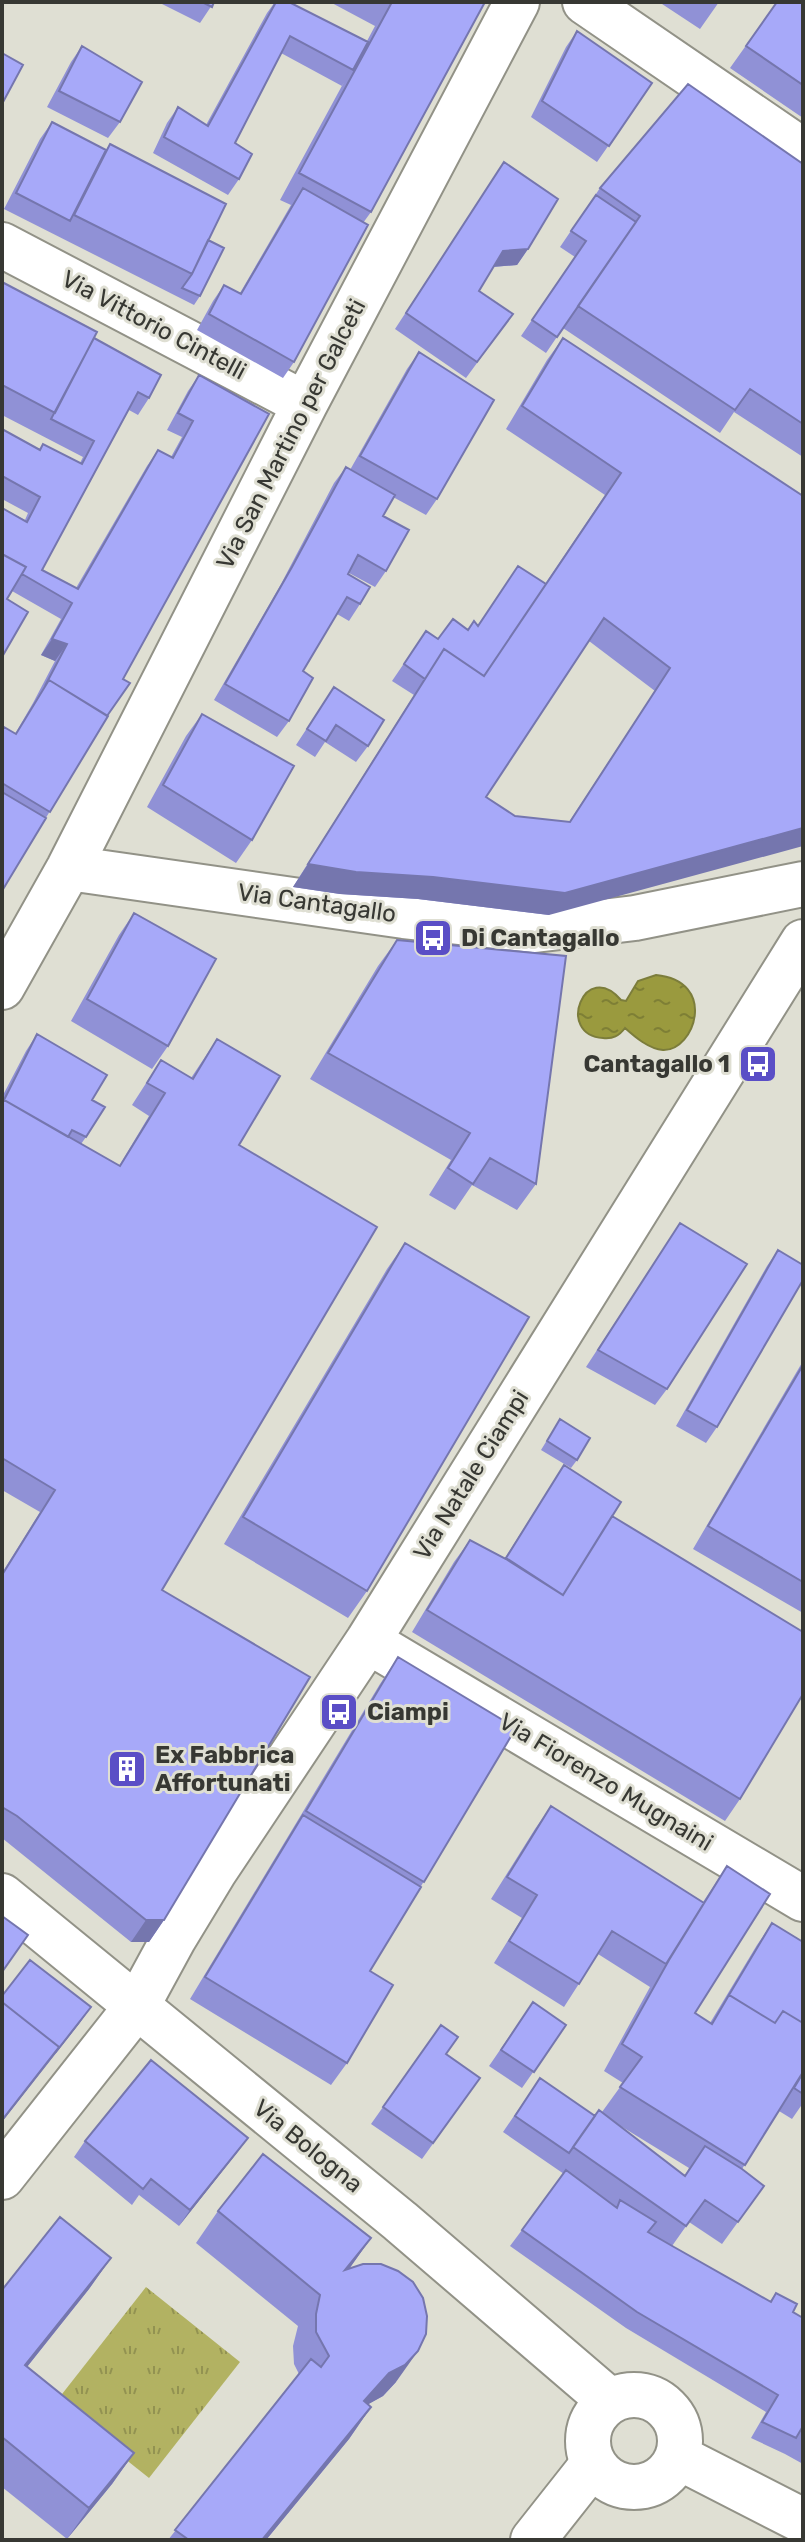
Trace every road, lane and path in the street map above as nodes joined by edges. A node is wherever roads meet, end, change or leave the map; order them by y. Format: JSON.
{"nodes":[{"id":1,"x":517,"y":2,"type":"edge"},
{"id":2,"x":585,"y":2,"type":"edge"},
{"id":3,"x":803,"y":151,"type":"edge"},
{"id":4,"x":2,"y":245,"type":"edge"},
{"id":5,"x":305,"y":404,"type":"junction"},
{"id":6,"x":69,"y":868,"type":"junction"},
{"id":7,"x":803,"y":884,"type":"edge"},
{"id":8,"x":803,"y":942,"type":"edge"},
{"id":9,"x":2,"y":987,"type":"edge"},
{"id":10,"x":368,"y":1641,"type":"junction"},
{"id":11,"x":2,"y":1896,"type":"edge"},
{"id":12,"x":803,"y":1899,"type":"edge"},
{"id":13,"x":137,"y":2006,"type":"junction"},
{"id":14,"x":2,"y":2177,"type":"edge"},
{"id":15,"x":610,"y":2401,"type":"junction"},
{"id":16,"x":678,"y":2457,"type":"junction"},
{"id":17,"x":593,"y":2464,"type":"junction"},
{"id":18,"x":803,"y":2521,"type":"edge"},
{"id":19,"x":533,"y":2540,"type":"edge"}],
"edges":[{"from":1,"to":5,"type":"street","name":"Via San Martino per Galceti"},
{"from":2,"to":3,"type":"street"},
{"from":4,"to":5,"type":"street","name":"Via Vittorio Cintelli"},
{"from":5,"to":6,"type":"street","name":"Via San Martino per Galceti"},
{"from":6,"to":7,"type":"street","name":"Via Cantagallo"},
{"from":6,"to":9,"type":"street","name":"Via San Martino per Galceti"},
{"from":8,"to":10,"type":"street","name":"Via Natale Ciampi"},
{"from":10,"to":12,"type":"street","name":"Via Fiorenzo Mugnaini"},
{"from":10,"to":13,"type":"street","name":"Via Natale Ciampi"},
{"from":11,"to":13,"type":"street","name":"Via Bologna"},
{"from":13,"to":14,"type":"street","name":"Via Natale Ciampi"},
{"from":13,"to":15,"type":"street","name":"Via Bologna"},
{"from":15,"to":16,"type":"street"},
{"from":15,"to":17,"type":"street"},
{"from":16,"to":17,"type":"street"},
{"from":16,"to":18,"type":"street"},
{"from":17,"to":19,"type":"street"}]}
